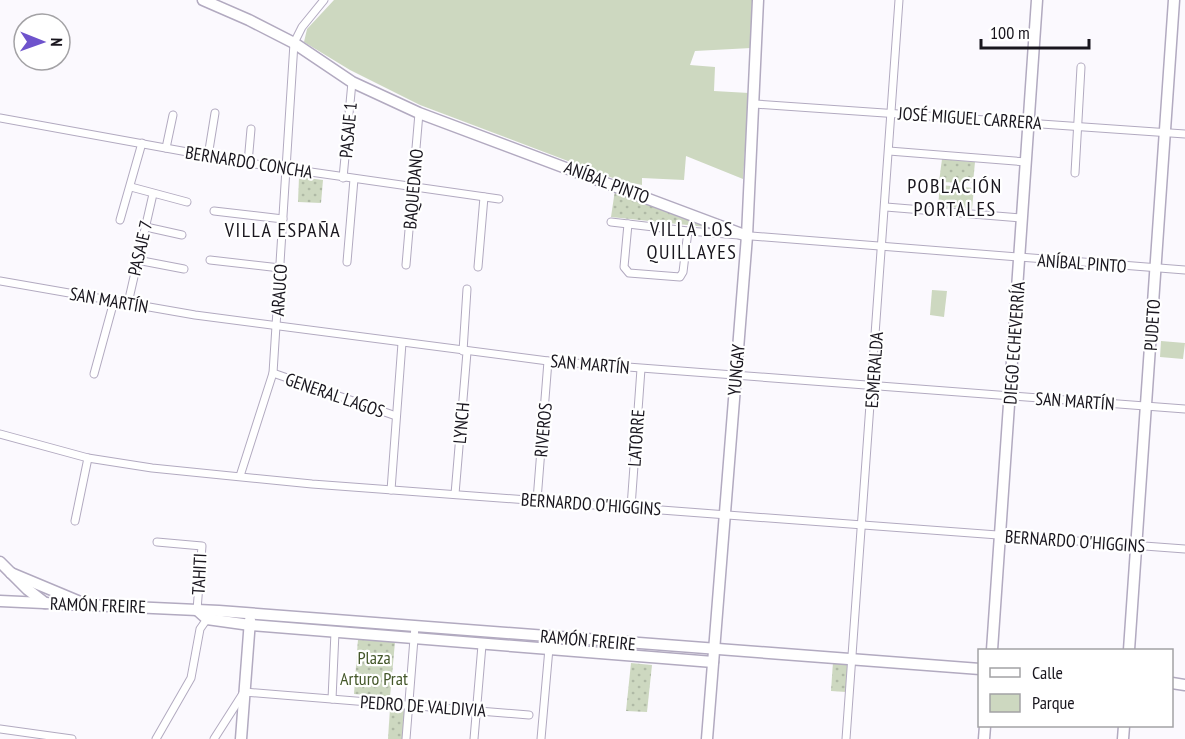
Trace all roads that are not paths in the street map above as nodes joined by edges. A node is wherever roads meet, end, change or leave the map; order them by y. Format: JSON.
{"nodes":[{"id":1,"x":203,"y":0,"type":"edge"},
{"id":2,"x":324,"y":0,"type":"edge"},
{"id":3,"x":758,"y":0,"type":"edge"},
{"id":4,"x":899,"y":0,"type":"edge"},
{"id":5,"x":1037,"y":0,"type":"edge"},
{"id":6,"x":1174,"y":0,"type":"edge"},
{"id":7,"x":294,"y":43,"type":"junction"},
{"id":8,"x":1081,"y":67,"type":"dead end"},
{"id":9,"x":352,"y":82,"type":"junction"},
{"id":10,"x":755,"y":104,"type":"junction"},
{"id":11,"x":215,"y":113,"type":"dead end"},
{"id":12,"x":419,"y":113,"type":"junction"},
{"id":13,"x":891,"y":113,"type":"junction"},
{"id":14,"x":173,"y":115,"type":"dead end"},
{"id":15,"x":0,"y":118,"type":"edge"},
{"id":16,"x":1028,"y":122,"type":"junction"},
{"id":17,"x":1078,"y":126,"type":"junction"},
{"id":18,"x":251,"y":129,"type":"dead end"},
{"id":19,"x":1165,"y":132,"type":"junction"},
{"id":20,"x":1185,"y":134,"type":"edge"},
{"id":21,"x":142,"y":143,"type":"junction"},
{"id":22,"x":166,"y":148,"type":"junction"},
{"id":23,"x":889,"y":151,"type":"junction"},
{"id":24,"x":208,"y":156,"type":"junction"},
{"id":25,"x":1026,"y":162,"type":"junction"},
{"id":26,"x":248,"y":163,"type":"junction"},
{"id":27,"x":287,"y":168,"type":"junction"},
{"id":28,"x":1075,"y":173,"type":"dead end"},
{"id":29,"x":343,"y":178,"type":"junction"},
{"id":30,"x":354,"y":179,"type":"junction"},
{"id":31,"x":131,"y":187,"type":"junction"},
{"id":32,"x":414,"y":188,"type":"junction"},
{"id":33,"x":153,"y":194,"type":"junction"},
{"id":34,"x":484,"y":197,"type":"junction"},
{"id":35,"x":499,"y":199,"type":"dead end"},
{"id":36,"x":187,"y":202,"type":"dead end"},
{"id":37,"x":886,"y":207,"type":"junction"},
{"id":38,"x":214,"y":211,"type":"dead end"},
{"id":39,"x":1022,"y":218,"type":"junction"},
{"id":40,"x":284,"y":219,"type":"junction"},
{"id":41,"x":120,"y":220,"type":"dead end"},
{"id":42,"x":611,"y":222,"type":"dead end"},
{"id":43,"x":628,"y":224,"type":"junction"},
{"id":44,"x":146,"y":227,"type":"junction"},
{"id":45,"x":688,"y":231,"type":"junction"},
{"id":46,"x":182,"y":235,"type":"dead end"},
{"id":47,"x":747,"y":236,"type":"junction"},
{"id":48,"x":884,"y":247,"type":"junction"},
{"id":49,"x":1020,"y":259,"type":"junction"},
{"id":50,"x":137,"y":260,"type":"junction"},
{"id":51,"x":210,"y":260,"type":"dead end"},
{"id":52,"x":347,"y":262,"type":"dead end"},
{"id":53,"x":406,"y":265,"type":"dead end"},
{"id":54,"x":478,"y":267,"type":"dead end"},
{"id":55,"x":280,"y":268,"type":"junction"},
{"id":56,"x":1156,"y":268,"type":"junction"},
{"id":57,"x":184,"y":269,"type":"dead end"},
{"id":58,"x":1185,"y":270,"type":"edge"},
{"id":59,"x":0,"y":280,"type":"edge"},
{"id":60,"x":467,"y":289,"type":"dead end"},
{"id":61,"x":114,"y":301,"type":"junction"},
{"id":62,"x":128,"y":303,"type":"junction"},
{"id":63,"x":276,"y":326,"type":"junction"},
{"id":64,"x":402,"y":343,"type":"junction"},
{"id":65,"x":465,"y":352,"type":"junction"},
{"id":66,"x":548,"y":361,"type":"junction"},
{"id":67,"x":641,"y":369,"type":"junction"},
{"id":68,"x":273,"y":373,"type":"junction"},
{"id":69,"x":94,"y":374,"type":"dead end"},
{"id":70,"x":735,"y":376,"type":"junction"},
{"id":71,"x":872,"y":388,"type":"junction"},
{"id":72,"x":1011,"y":396,"type":"junction"},
{"id":73,"x":1146,"y":406,"type":"junction"},
{"id":74,"x":1185,"y":409,"type":"edge"},
{"id":75,"x":396,"y":416,"type":"junction"},
{"id":76,"x":0,"y":434,"type":"edge"},
{"id":77,"x":88,"y":458,"type":"junction"},
{"id":78,"x":240,"y":476,"type":"junction"},
{"id":79,"x":391,"y":490,"type":"junction"},
{"id":80,"x":455,"y":494,"type":"junction"},
{"id":81,"x":537,"y":500,"type":"junction"},
{"id":82,"x":631,"y":507,"type":"junction"},
{"id":83,"x":724,"y":513,"type":"junction"},
{"id":84,"x":75,"y":521,"type":"dead end"},
{"id":85,"x":862,"y":525,"type":"junction"},
{"id":86,"x":1000,"y":535,"type":"junction"},
{"id":87,"x":157,"y":542,"type":"dead end"},
{"id":88,"x":1135,"y":545,"type":"junction"},
{"id":89,"x":1185,"y":549,"type":"edge"},
{"id":90,"x":0,"y":562,"type":"edge"},
{"id":91,"x":11,"y":573,"type":"junction"},
{"id":92,"x":27,"y":590,"type":"junction"},
{"id":93,"x":0,"y":601,"type":"edge"},
{"id":94,"x":22,"y":602,"type":"junction"},
{"id":95,"x":45,"y":603,"type":"junction"},
{"id":96,"x":99,"y":605,"type":"junction"},
{"id":97,"x":197,"y":610,"type":"junction"},
{"id":98,"x":219,"y":611,"type":"junction"},
{"id":99,"x":207,"y":619,"type":"junction"},
{"id":100,"x":250,"y":619,"type":"junction"},
{"id":101,"x":415,"y":626,"type":"junction"},
{"id":102,"x":335,"y":632,"type":"junction"},
{"id":103,"x":550,"y":637,"type":"junction"},
{"id":104,"x":415,"y":639,"type":"junction"},
{"id":105,"x":482,"y":645,"type":"junction"},
{"id":106,"x":992,"y":649,"type":"edge"},
{"id":107,"x":1129,"y":649,"type":"edge"},
{"id":108,"x":548,"y":650,"type":"junction"},
{"id":109,"x":714,"y":650,"type":"junction"},
{"id":110,"x":853,"y":660,"type":"junction"},
{"id":111,"x":713,"y":662,"type":"junction"},
{"id":112,"x":978,"y":669,"type":"edge"},
{"id":113,"x":244,"y":692,"type":"junction"},
{"id":114,"x":332,"y":699,"type":"junction"},
{"id":115,"x":409,"y":706,"type":"junction"},
{"id":116,"x":477,"y":710,"type":"junction"},
{"id":117,"x":529,"y":715,"type":"dead end"},
{"id":118,"x":0,"y":729,"type":"edge"},
{"id":119,"x":72,"y":739,"type":"edge"},
{"id":120,"x":156,"y":739,"type":"edge"},
{"id":121,"x":214,"y":739,"type":"edge"},
{"id":122,"x":240,"y":739,"type":"edge"},
{"id":123,"x":406,"y":739,"type":"edge"},
{"id":124,"x":474,"y":739,"type":"edge"},
{"id":125,"x":541,"y":739,"type":"edge"},
{"id":126,"x":707,"y":739,"type":"edge"},
{"id":127,"x":846,"y":739,"type":"edge"}],
"edges":[{"from":1,"to":7,"type":"main road","name":"ANÍBAL PINTO"},
{"from":2,"to":7,"type":"street","name":"ARAUCO"},
{"from":3,"to":10,"type":"main road","name":"YUNGAY"},
{"from":4,"to":13,"type":"street","name":"ESMERALDA"},
{"from":5,"to":16,"type":"main road","name":"DIEGO ECHEVERRÍA"},
{"from":6,"to":19,"type":"main road","name":"PUDETO"},
{"from":7,"to":9,"type":"main road","name":"ANÍBAL PINTO"},
{"from":7,"to":27,"type":"street","name":"ARAUCO"},
{"from":8,"to":17,"type":"street"},
{"from":9,"to":12,"type":"main road","name":"ANÍBAL PINTO"},
{"from":9,"to":29,"type":"street","name":"PASAJE 1"},
{"from":10,"to":13,"type":"street","name":"JOSÉ MIGUEL CARRERA"},
{"from":10,"to":47,"type":"main road","name":"YUNGAY"},
{"from":11,"to":24,"type":"street"},
{"from":12,"to":32,"type":"street","name":"BAQUEDANO"},
{"from":12,"to":47,"type":"main road","name":"ANÍBAL PINTO"},
{"from":13,"to":16,"type":"street","name":"JOSÉ MIGUEL CARRERA"},
{"from":13,"to":23,"type":"street","name":"ESMERALDA"},
{"from":14,"to":22,"type":"street"},
{"from":15,"to":21,"type":"street","name":"BERNARDO CONCHA"},
{"from":16,"to":17,"type":"street","name":"JOSÉ MIGUEL CARRERA"},
{"from":16,"to":25,"type":"main road","name":"DIEGO ECHEVERRÍA"},
{"from":17,"to":19,"type":"street","name":"JOSÉ MIGUEL CARRERA"},
{"from":17,"to":28,"type":"street"},
{"from":18,"to":26,"type":"street"},
{"from":19,"to":20,"type":"street","name":"JOSÉ MIGUEL CARRERA"},
{"from":19,"to":56,"type":"main road","name":"PUDETO"},
{"from":21,"to":22,"type":"street","name":"BERNARDO CONCHA"},
{"from":21,"to":31,"type":"street","name":"PASAJE 7"},
{"from":22,"to":24,"type":"street","name":"BERNARDO CONCHA"},
{"from":23,"to":25,"type":"street"},
{"from":23,"to":37,"type":"street","name":"ESMERALDA"},
{"from":24,"to":26,"type":"street","name":"BERNARDO CONCHA"},
{"from":25,"to":39,"type":"main road","name":"DIEGO ECHEVERRÍA"},
{"from":26,"to":27,"type":"street","name":"BERNARDO CONCHA"},
{"from":27,"to":29,"type":"street","name":"BERNARDO CONCHA"},
{"from":27,"to":40,"type":"street","name":"ARAUCO"},
{"from":29,"to":30,"type":"street","name":"BERNARDO CONCHA"},
{"from":30,"to":32,"type":"street","name":"BERNARDO CONCHA"},
{"from":30,"to":52,"type":"street"},
{"from":31,"to":33,"type":"street"},
{"from":31,"to":41,"type":"street","name":"PASAJE 7"},
{"from":32,"to":34,"type":"street","name":"BERNARDO CONCHA"},
{"from":32,"to":53,"type":"street","name":"BAQUEDANO"},
{"from":33,"to":36,"type":"street"},
{"from":33,"to":44,"type":"street","name":"PASAJE 7"},
{"from":34,"to":35,"type":"street","name":"BERNARDO CONCHA"},
{"from":34,"to":54,"type":"street"},
{"from":37,"to":39,"type":"street"},
{"from":37,"to":48,"type":"street","name":"ESMERALDA"},
{"from":38,"to":40,"type":"street"},
{"from":39,"to":49,"type":"main road","name":"DIEGO ECHEVERRÍA"},
{"from":40,"to":55,"type":"street","name":"ARAUCO"},
{"from":42,"to":43,"type":"street"},
{"from":43,"to":45,"type":"street"},
{"from":43,"to":45,"type":"street"},
{"from":44,"to":46,"type":"street"},
{"from":44,"to":50,"type":"street","name":"PASAJE 7"},
{"from":45,"to":47,"type":"street"},
{"from":47,"to":48,"type":"street","name":"ANÍBAL PINTO"},
{"from":47,"to":70,"type":"main road","name":"YUNGAY"},
{"from":48,"to":49,"type":"street","name":"ANÍBAL PINTO"},
{"from":48,"to":71,"type":"street","name":"ESMERALDA"},
{"from":49,"to":56,"type":"street","name":"ANÍBAL PINTO"},
{"from":49,"to":72,"type":"main road","name":"DIEGO ECHEVERRÍA"},
{"from":50,"to":57,"type":"street"},
{"from":50,"to":62,"type":"street","name":"PASAJE 7"},
{"from":51,"to":55,"type":"street"},
{"from":55,"to":63,"type":"street","name":"ARAUCO"},
{"from":56,"to":58,"type":"street","name":"ANÍBAL PINTO"},
{"from":56,"to":73,"type":"main road","name":"PUDETO"},
{"from":59,"to":61,"type":"street","name":"SAN MARTÍN"},
{"from":60,"to":65,"type":"street","name":"LYNCH"},
{"from":61,"to":62,"type":"street","name":"SAN MARTÍN"},
{"from":61,"to":69,"type":"street"},
{"from":62,"to":63,"type":"street","name":"SAN MARTÍN"},
{"from":63,"to":64,"type":"street","name":"SAN MARTÍN"},
{"from":63,"to":68,"type":"street","name":"ARAUCO"},
{"from":64,"to":65,"type":"street","name":"SAN MARTÍN"},
{"from":64,"to":75,"type":"street"},
{"from":65,"to":66,"type":"street","name":"SAN MARTÍN"},
{"from":65,"to":80,"type":"street","name":"LYNCH"},
{"from":66,"to":67,"type":"street","name":"SAN MARTÍN"},
{"from":66,"to":81,"type":"street","name":"RIVEROS"},
{"from":67,"to":70,"type":"street","name":"SAN MARTÍN"},
{"from":67,"to":82,"type":"street","name":"LATORRE"},
{"from":68,"to":75,"type":"street","name":"GENERAL LAGOS"},
{"from":68,"to":78,"type":"street","name":"ARAUCO"},
{"from":70,"to":71,"type":"street","name":"SAN MARTÍN"},
{"from":70,"to":83,"type":"main road","name":"YUNGAY"},
{"from":71,"to":72,"type":"street","name":"SAN MARTÍN"},
{"from":71,"to":85,"type":"street","name":"ESMERALDA"},
{"from":72,"to":73,"type":"street","name":"SAN MARTÍN"},
{"from":72,"to":86,"type":"main road","name":"DIEGO ECHEVERRÍA"},
{"from":73,"to":74,"type":"street","name":"SAN MARTÍN"},
{"from":73,"to":88,"type":"main road","name":"PUDETO"},
{"from":75,"to":79,"type":"street"},
{"from":76,"to":77,"type":"street","name":"BERNARDO O'HIGGINS"},
{"from":77,"to":78,"type":"street","name":"BERNARDO O'HIGGINS"},
{"from":77,"to":84,"type":"street"},
{"from":78,"to":79,"type":"street","name":"BERNARDO O'HIGGINS"},
{"from":79,"to":80,"type":"street","name":"BERNARDO O'HIGGINS"},
{"from":80,"to":81,"type":"street","name":"BERNARDO O'HIGGINS"},
{"from":81,"to":82,"type":"street","name":"BERNARDO O'HIGGINS"},
{"from":82,"to":83,"type":"street","name":"BERNARDO O'HIGGINS"},
{"from":83,"to":85,"type":"street","name":"BERNARDO O'HIGGINS"},
{"from":83,"to":109,"type":"main road","name":"YUNGAY"},
{"from":85,"to":86,"type":"street","name":"BERNARDO O'HIGGINS"},
{"from":85,"to":110,"type":"street","name":"ESMERALDA"},
{"from":86,"to":88,"type":"street","name":"BERNARDO O'HIGGINS"},
{"from":86,"to":106,"type":"main road","name":"DIEGO ECHEVERRÍA"},
{"from":87,"to":97,"type":"street","name":"TAHITI"},
{"from":88,"to":89,"type":"street","name":"BERNARDO O'HIGGINS"},
{"from":88,"to":107,"type":"main road","name":"PUDETO"},
{"from":90,"to":91,"type":"main road"},
{"from":91,"to":92,"type":"main road"},
{"from":91,"to":96,"type":"main road"},
{"from":92,"to":94,"type":"main road"},
{"from":92,"to":95,"type":"main road"},
{"from":93,"to":94,"type":"main road","name":"RAMÓN FREIRE"},
{"from":94,"to":95,"type":"main road","name":"RAMÓN FREIRE"},
{"from":95,"to":96,"type":"main road","name":"RAMÓN FREIRE"},
{"from":96,"to":97,"type":"main road","name":"RAMÓN FREIRE"},
{"from":97,"to":98,"type":"main road","name":"RAMÓN FREIRE"},
{"from":97,"to":99,"type":"main road"},
{"from":98,"to":99,"type":"main road"},
{"from":98,"to":100,"type":"main road","name":"RAMÓN FREIRE"},
{"from":99,"to":100,"type":"main road","name":"RAMÓN FREIRE"},
{"from":99,"to":120,"type":"street"},
{"from":100,"to":101,"type":"main road","name":"RAMÓN FREIRE"},
{"from":100,"to":102,"type":"main road","name":"RAMÓN FREIRE"},
{"from":100,"to":113,"type":"main road"},
{"from":101,"to":103,"type":"main road","name":"RAMÓN FREIRE"},
{"from":101,"to":104,"type":"street"},
{"from":102,"to":104,"type":"main road","name":"RAMÓN FREIRE"},
{"from":102,"to":114,"type":"street"},
{"from":103,"to":108,"type":"street"},
{"from":103,"to":109,"type":"main road","name":"RAMÓN FREIRE"},
{"from":104,"to":105,"type":"main road","name":"RAMÓN FREIRE"},
{"from":104,"to":115,"type":"street"},
{"from":105,"to":108,"type":"main road","name":"RAMÓN FREIRE"},
{"from":105,"to":116,"type":"street"},
{"from":108,"to":111,"type":"main road","name":"RAMÓN FREIRE"},
{"from":108,"to":125,"type":"street"},
{"from":109,"to":110,"type":"main road","name":"RAMÓN FREIRE"},
{"from":109,"to":111,"type":"main road","name":"YUNGAY"},
{"from":110,"to":112,"type":"main road","name":"RAMÓN FREIRE"},
{"from":110,"to":127,"type":"street","name":"ESMERALDA"},
{"from":111,"to":126,"type":"main road","name":"YUNGAY"},
{"from":113,"to":114,"type":"street","name":"PEDRO DE VALDIVIA"},
{"from":113,"to":121,"type":"street"},
{"from":113,"to":122,"type":"main road"},
{"from":114,"to":115,"type":"street","name":"PEDRO DE VALDIVIA"},
{"from":115,"to":116,"type":"street","name":"PEDRO DE VALDIVIA"},
{"from":115,"to":123,"type":"street"},
{"from":116,"to":117,"type":"street","name":"PEDRO DE VALDIVIA"},
{"from":116,"to":124,"type":"street"},
{"from":118,"to":119,"type":"street"}]}
